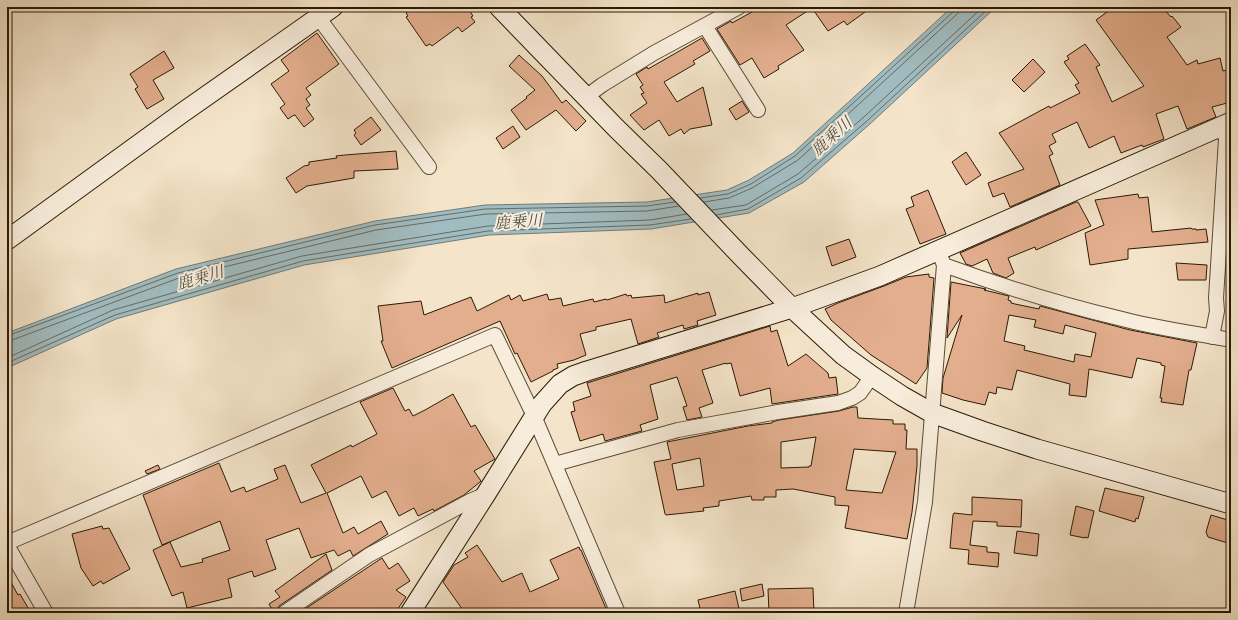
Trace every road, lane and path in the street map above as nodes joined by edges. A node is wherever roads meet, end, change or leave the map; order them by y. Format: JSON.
{"nodes":[{"id":1,"x":499,"y":7,"type":"edge"},
{"id":2,"x":739,"y":7,"type":"edge"},
{"id":3,"x":325,"y":12,"type":"edge"},
{"id":4,"x":705,"y":26,"type":"junction"},
{"id":5,"x":586,"y":98,"type":"junction"},
{"id":6,"x":758,"y":110,"type":"dead end"},
{"id":7,"x":1226,"y":124,"type":"edge"},
{"id":8,"x":429,"y":167,"type":"dead end"},
{"id":9,"x":7,"y":240,"type":"edge"},
{"id":10,"x":941,"y":258,"type":"junction"},
{"id":11,"x":792,"y":308,"type":"junction"},
{"id":12,"x":1212,"y":337,"type":"junction"},
{"id":13,"x":1231,"y":340,"type":"edge"},
{"id":14,"x":872,"y":376,"type":"junction"},
{"id":15,"x":932,"y":413,"type":"junction"},
{"id":16,"x":534,"y":416,"type":"junction"},
{"id":17,"x":555,"y":464,"type":"junction"},
{"id":18,"x":486,"y":494,"type":"junction"},
{"id":19,"x":1231,"y":504,"type":"edge"},
{"id":20,"x":7,"y":544,"type":"edge"},
{"id":21,"x":46,"y":613,"type":"edge"},
{"id":22,"x":284,"y":613,"type":"edge"},
{"id":23,"x":410,"y":613,"type":"edge"},
{"id":24,"x":618,"y":613,"type":"edge"},
{"id":25,"x":906,"y":613,"type":"edge"}],
"edges":[{"from":1,"to":5,"type":"street"},
{"from":2,"to":4,"type":"street"},
{"from":3,"to":8,"type":"street"},
{"from":3,"to":9,"type":"street"},
{"from":4,"to":5,"type":"street"},
{"from":4,"to":6,"type":"street"},
{"from":5,"to":11,"type":"street"},
{"from":7,"to":10,"type":"street"},
{"from":7,"to":12,"type":"street"},
{"from":10,"to":11,"type":"street"},
{"from":10,"to":12,"type":"street"},
{"from":10,"to":15,"type":"street"},
{"from":11,"to":14,"type":"street"},
{"from":11,"to":16,"type":"street"},
{"from":12,"to":13,"type":"street"},
{"from":14,"to":15,"type":"street"},
{"from":14,"to":17,"type":"street"},
{"from":15,"to":19,"type":"street"},
{"from":15,"to":25,"type":"street"},
{"from":16,"to":17,"type":"street"},
{"from":16,"to":18,"type":"street"},
{"from":16,"to":20,"type":"street"},
{"from":17,"to":24,"type":"street"},
{"from":18,"to":22,"type":"street"},
{"from":18,"to":23,"type":"street"},
{"from":20,"to":21,"type":"street"}]}
